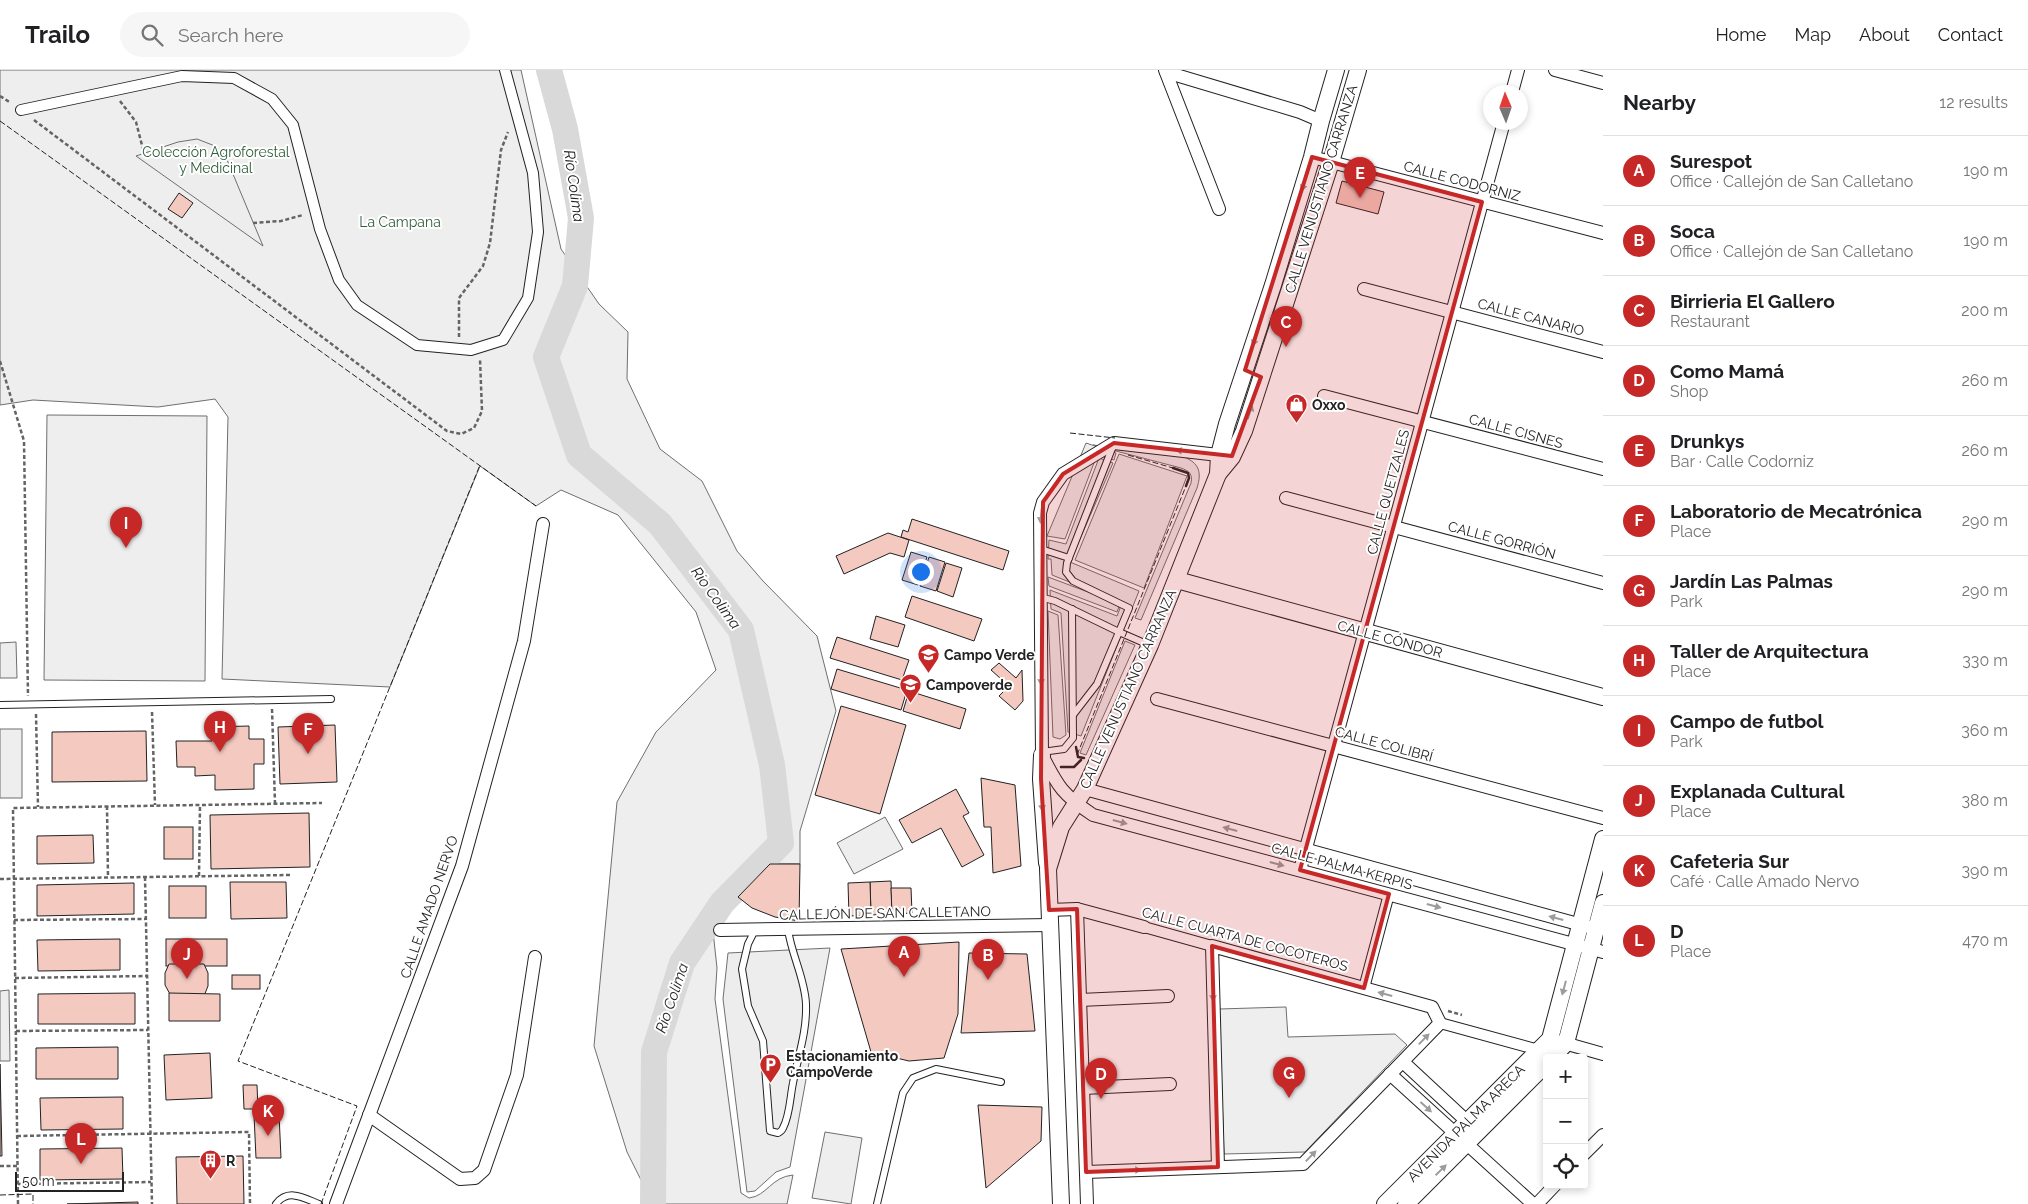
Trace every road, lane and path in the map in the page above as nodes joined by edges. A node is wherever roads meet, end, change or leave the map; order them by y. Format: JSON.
{"nodes":[{"id":1,"x":505,"y":70,"type":"edge"},
{"id":2,"x":1336,"y":70,"type":"edge"},
{"id":3,"x":1358,"y":70,"type":"edge"},
{"id":4,"x":1518,"y":70,"type":"edge"},
{"id":5,"x":1555,"y":70,"type":"edge"},
{"id":6,"x":1166,"y":71,"type":"edge"},
{"id":7,"x":1603,"y":83,"type":"edge"},
{"id":8,"x":1514,"y":85,"type":"edge"},
{"id":9,"x":112,"y":90,"type":"junction"},
{"id":10,"x":0,"y":96,"type":"edge"},
{"id":11,"x":1326,"y":105,"type":"junction"},
{"id":12,"x":21,"y":110,"type":"junction"},
{"id":13,"x":1346,"y":111,"type":"junction"},
{"id":14,"x":516,"y":112,"type":"junction"},
{"id":15,"x":1321,"y":121,"type":"junction"},
{"id":16,"x":1502,"y":130,"type":"edge"},
{"id":17,"x":144,"y":153,"type":"dead end"},
{"id":18,"x":1312,"y":157,"type":"junction"},
{"id":19,"x":1331,"y":162,"type":"junction"},
{"id":20,"x":1482,"y":202,"type":"junction"},
{"id":21,"x":1219,"y":209,"type":"dead end"},
{"id":22,"x":316,"y":212,"type":"junction"},
{"id":23,"x":253,"y":223,"type":"dead end"},
{"id":24,"x":1603,"y":233,"type":"edge"},
{"id":25,"x":1364,"y":289,"type":"dead end"},
{"id":26,"x":1452,"y":312,"type":"junction"},
{"id":27,"x":479,"y":347,"type":"junction"},
{"id":28,"x":460,"y":349,"type":"junction"},
{"id":29,"x":1603,"y":352,"type":"edge"},
{"id":30,"x":0,"y":361,"type":"edge"},
{"id":31,"x":1245,"y":370,"type":"junction"},
{"id":32,"x":1261,"y":377,"type":"junction"},
{"id":33,"x":1324,"y":396,"type":"dead end"},
{"id":34,"x":1422,"y":422,"type":"junction"},
{"id":35,"x":1114,"y":443,"type":"junction"},
{"id":36,"x":1226,"y":456,"type":"junction"},
{"id":37,"x":1603,"y":469,"type":"edge"},
{"id":38,"x":1286,"y":498,"type":"dead end"},
{"id":39,"x":543,"y":524,"type":"dead end"},
{"id":40,"x":1394,"y":527,"type":"junction"},
{"id":41,"x":1040,"y":549,"type":"junction"},
{"id":42,"x":1069,"y":558,"type":"junction"},
{"id":43,"x":1177,"y":580,"type":"junction"},
{"id":44,"x":1603,"y":583,"type":"edge"},
{"id":45,"x":1040,"y":597,"type":"junction"},
{"id":46,"x":1072,"y":609,"type":"junction"},
{"id":47,"x":1119,"y":632,"type":"junction"},
{"id":48,"x":1365,"y":632,"type":"junction"},
{"id":49,"x":1150,"y":645,"type":"junction"},
{"id":50,"x":1603,"y":697,"type":"edge"},
{"id":51,"x":331,"y":699,"type":"dead end"},
{"id":52,"x":1157,"y":699,"type":"dead end"},
{"id":53,"x":272,"y":700,"type":"junction"},
{"id":54,"x":152,"y":702,"type":"junction"},
{"id":55,"x":28,"y":704,"type":"junction"},
{"id":56,"x":36,"y":704,"type":"junction"},
{"id":57,"x":0,"y":705,"type":"edge"},
{"id":58,"x":1072,"y":715,"type":"junction"},
{"id":59,"x":1334,"y":747,"type":"junction"},
{"id":60,"x":1042,"y":754,"type":"junction"},
{"id":61,"x":1086,"y":789,"type":"junction"},
{"id":62,"x":322,"y":803,"type":"dead end"},
{"id":63,"x":275,"y":804,"type":"junction"},
{"id":64,"x":1076,"y":804,"type":"junction"},
{"id":65,"x":200,"y":805,"type":"junction"},
{"id":66,"x":107,"y":806,"type":"junction"},
{"id":67,"x":155,"y":806,"type":"junction"},
{"id":68,"x":38,"y":807,"type":"junction"},
{"id":69,"x":1603,"y":818,"type":"edge"},
{"id":70,"x":1603,"y":839,"type":"edge"},
{"id":71,"x":1306,"y":850,"type":"junction"},
{"id":72,"x":1048,"y":869,"type":"junction"},
{"id":73,"x":1300,"y":870,"type":"junction"},
{"id":74,"x":292,"y":874,"type":"dead end"},
{"id":75,"x":199,"y":876,"type":"junction"},
{"id":76,"x":145,"y":877,"type":"junction"},
{"id":77,"x":108,"y":878,"type":"junction"},
{"id":78,"x":0,"y":879,"type":"edge"},
{"id":79,"x":14,"y":879,"type":"junction"},
{"id":80,"x":1388,"y":894,"type":"junction"},
{"id":81,"x":1603,"y":903,"type":"edge"},
{"id":82,"x":1077,"y":908,"type":"junction"},
{"id":83,"x":1050,"y":917,"type":"junction"},
{"id":84,"x":146,"y":919,"type":"junction"},
{"id":85,"x":14,"y":920,"type":"junction"},
{"id":86,"x":1144,"y":927,"type":"joint"},
{"id":87,"x":1593,"y":928,"type":"edge"},
{"id":88,"x":788,"y":929,"type":"junction"},
{"id":89,"x":720,"y":930,"type":"dead end"},
{"id":90,"x":755,"y":930,"type":"junction"},
{"id":91,"x":1212,"y":946,"type":"junction"},
{"id":92,"x":1590,"y":948,"type":"edge"},
{"id":93,"x":535,"y":956,"type":"dead end"},
{"id":94,"x":147,"y":976,"type":"junction"},
{"id":95,"x":15,"y":978,"type":"junction"},
{"id":96,"x":1364,"y":988,"type":"junction"},
{"id":97,"x":1168,"y":996,"type":"dead end"},
{"id":98,"x":1080,"y":1000,"type":"junction"},
{"id":99,"x":1440,"y":1023,"type":"junction"},
{"id":100,"x":148,"y":1030,"type":"junction"},
{"id":101,"x":16,"y":1031,"type":"junction"},
{"id":102,"x":1551,"y":1051,"type":"edge"},
{"id":103,"x":1603,"y":1054,"type":"edge"},
{"id":104,"x":1403,"y":1062,"type":"junction"},
{"id":105,"x":1390,"y":1074,"type":"junction"},
{"id":106,"x":1000,"y":1082,"type":"dead end"},
{"id":107,"x":1170,"y":1084,"type":"dead end"},
{"id":108,"x":1083,"y":1088,"type":"junction"},
{"id":109,"x":370,"y":1114,"type":"junction"},
{"id":110,"x":1467,"y":1133,"type":"junction"},
{"id":111,"x":150,"y":1134,"type":"junction"},
{"id":112,"x":1603,"y":1135,"type":"edge"},
{"id":113,"x":17,"y":1136,"type":"junction"},
{"id":114,"x":1588,"y":1150,"type":"edge"},
{"id":115,"x":0,"y":1166,"type":"edge"},
{"id":116,"x":18,"y":1166,"type":"junction"},
{"id":117,"x":1218,"y":1167,"type":"junction"},
{"id":118,"x":1086,"y":1172,"type":"junction"},
{"id":119,"x":151,"y":1182,"type":"junction"},
{"id":120,"x":18,"y":1184,"type":"junction"},
{"id":121,"x":1551,"y":1189,"type":"edge"},
{"id":122,"x":18,"y":1204,"type":"edge"},
{"id":123,"x":152,"y":1204,"type":"edge"},
{"id":124,"x":250,"y":1204,"type":"edge"},
{"id":125,"x":276,"y":1204,"type":"edge"},
{"id":126,"x":319,"y":1204,"type":"edge"},
{"id":127,"x":336,"y":1204,"type":"edge"},
{"id":128,"x":877,"y":1204,"type":"edge"},
{"id":129,"x":1061,"y":1204,"type":"edge"},
{"id":130,"x":1087,"y":1204,"type":"edge"},
{"id":131,"x":1385,"y":1204,"type":"edge"},
{"id":132,"x":1406,"y":1204,"type":"edge"},
{"id":133,"x":1533,"y":1204,"type":"edge"},
{"id":134,"x":1537,"y":1204,"type":"edge"}],
"edges":[{"from":1,"to":14,"type":"street"},
{"from":2,"to":11,"type":"street","name":"CALLE VENUSTIANO CARRANZA"},
{"from":3,"to":13,"type":"street","name":"CALLE VENUSTIANO CARRANZA"},
{"from":4,"to":8,"type":"street"},
{"from":5,"to":7,"type":"street"},
{"from":6,"to":15,"type":"street"},
{"from":6,"to":21,"type":"street"},
{"from":9,"to":12,"type":"street"},
{"from":9,"to":17,"type":"path"},
{"from":9,"to":22,"type":"street"},
{"from":10,"to":12,"type":"path"},
{"from":11,"to":13,"type":"street"},
{"from":11,"to":15,"type":"street","name":"CALLE VENUSTIANO CARRANZA"},
{"from":12,"to":27,"type":"path"},
{"from":13,"to":19,"type":"street","name":"CALLE VENUSTIANO CARRANZA"},
{"from":14,"to":27,"type":"street"},
{"from":14,"to":28,"type":"path"},
{"from":15,"to":18,"type":"street","name":"CALLE VENUSTIANO CARRANZA"},
{"from":16,"to":20,"type":"street","name":"CALLE QUETZALES"},
{"from":18,"to":19,"type":"street","name":"CALLE CODORNIZ"},
{"from":18,"to":31,"type":"street","name":"CALLE VENUSTIANO CARRANZA","one_way":true},
{"from":19,"to":20,"type":"street","name":"CALLE CODORNIZ"},
{"from":19,"to":32,"type":"street","name":"CALLE VENUSTIANO CARRANZA"},
{"from":20,"to":24,"type":"street","name":"CALLE CODORNIZ"},
{"from":20,"to":26,"type":"street","name":"CALLE QUETZALES"},
{"from":22,"to":23,"type":"path"},
{"from":22,"to":28,"type":"street"},
{"from":25,"to":26,"type":"street","name":"CALLE CANARIO"},
{"from":26,"to":29,"type":"street","name":"CALLE CANARIO"},
{"from":26,"to":34,"type":"street","name":"CALLE QUETZALES"},
{"from":27,"to":28,"type":"street"},
{"from":30,"to":55,"type":"path"},
{"from":31,"to":32,"type":"street"},
{"from":31,"to":36,"type":"street","name":"CALLE VENUSTIANO CARRANZA"},
{"from":36,"to":32,"type":"street","name":"CALLE VENUSTIANO CARRANZA","one_way":true},
{"from":33,"to":34,"type":"street","name":"CALLE CISNES"},
{"from":34,"to":37,"type":"street","name":"CALLE CISNES"},
{"from":34,"to":40,"type":"street","name":"CALLE QUETZALES"},
{"from":36,"to":35,"type":"street","one_way":true},
{"from":35,"to":41,"type":"street","one_way":true},
{"from":35,"to":42,"type":"lane"},
{"from":36,"to":43,"type":"street","name":"CALLE VENUSTIANO CARRANZA"},
{"from":38,"to":40,"type":"street","name":"CALLE GORRIÓN"},
{"from":39,"to":109,"type":"street","name":"CALLE AMADO NERVO"},
{"from":40,"to":44,"type":"street","name":"CALLE GORRIÓN"},
{"from":40,"to":48,"type":"street","name":"CALLE QUETZALES"},
{"from":41,"to":42,"type":"lane"},
{"from":41,"to":45,"type":"street"},
{"from":42,"to":47,"type":"lane"},
{"from":43,"to":48,"type":"street","name":"CALLE CÓNDOR"},
{"from":43,"to":49,"type":"street","name":"CALLE VENUSTIANO CARRANZA"},
{"from":45,"to":46,"type":"lane"},
{"from":45,"to":60,"type":"street","one_way":true},
{"from":46,"to":47,"type":"lane"},
{"from":46,"to":58,"type":"lane"},
{"from":47,"to":49,"type":"lane"},
{"from":47,"to":58,"type":"lane"},
{"from":48,"to":50,"type":"street","name":"CALLE CÓNDOR"},
{"from":48,"to":59,"type":"street","name":"CALLE QUETZALES"},
{"from":49,"to":61,"type":"street","name":"CALLE VENUSTIANO CARRANZA"},
{"from":51,"to":53,"type":"lane"},
{"from":52,"to":59,"type":"street","name":"CALLE COLIBRÍ"},
{"from":53,"to":54,"type":"lane"},
{"from":53,"to":63,"type":"path"},
{"from":54,"to":56,"type":"lane"},
{"from":54,"to":67,"type":"path"},
{"from":55,"to":56,"type":"lane"},
{"from":55,"to":57,"type":"lane"},
{"from":56,"to":68,"type":"path"},
{"from":58,"to":60,"type":"lane"},
{"from":59,"to":69,"type":"street","name":"CALLE COLIBRÍ"},
{"from":59,"to":71,"type":"street","name":"CALLE QUETZALES"},
{"from":60,"to":64,"type":"street","name":"CALLE PALMA KERPIS"},
{"from":60,"to":72,"type":"street","one_way":true},
{"from":61,"to":64,"type":"street","name":"CALLE VENUSTIANO CARRANZA"},
{"from":71,"to":61,"type":"street","name":"CALLE PALMA KERPIS","one_way":true},
{"from":62,"to":63,"type":"path"},
{"from":63,"to":65,"type":"path"},
{"from":64,"to":72,"type":"street","name":"CALLE VENUSTIANO CARRANZA"},
{"from":64,"to":73,"type":"street","name":"CALLE PALMA KERPIS","one_way":true},
{"from":65,"to":67,"type":"path"},
{"from":65,"to":75,"type":"path"},
{"from":66,"to":67,"type":"path"},
{"from":66,"to":68,"type":"path"},
{"from":66,"to":77,"type":"path"},
{"from":68,"to":79,"type":"path"},
{"from":70,"to":87,"type":"street","name":"AVENIDA PALMA ARECA"},
{"from":71,"to":73,"type":"street","name":"CALLE QUETZALES"},
{"from":87,"to":71,"type":"street","name":"CALLE PALMA KERPIS","one_way":true},
{"from":72,"to":83,"type":"street","name":"CALLE VENUSTIANO CARRANZA"},
{"from":73,"to":80,"type":"street","name":"CALLE PALMA KERPIS"},
{"from":74,"to":75,"type":"path"},
{"from":75,"to":76,"type":"path"},
{"from":76,"to":77,"type":"path"},
{"from":76,"to":84,"type":"path"},
{"from":77,"to":79,"type":"path"},
{"from":78,"to":79,"type":"path"},
{"from":79,"to":85,"type":"path"},
{"from":80,"to":92,"type":"street","name":"CALLE PALMA KERPIS","one_way":true},
{"from":80,"to":96,"type":"street"},
{"from":81,"to":87,"type":"street","name":"AVENIDA PALMA ARECA"},
{"from":82,"to":83,"type":"street","name":"CALLE CUARTA DE COCOTEROS"},
{"from":82,"to":86,"type":"street","name":"CALLE CUARTA DE COCOTEROS"},
{"from":82,"to":98,"type":"street"},
{"from":83,"to":88,"type":"street","name":"CALLEJÓN DE SAN CALLETANO"},
{"from":83,"to":129,"type":"street","name":"CALLE VENUSTIANO CARRANZA"},
{"from":84,"to":85,"type":"path"},
{"from":84,"to":94,"type":"path"},
{"from":85,"to":95,"type":"path"},
{"from":86,"to":91,"type":"street","name":"CALLE CUARTA DE COCOTEROS"},
{"from":87,"to":92,"type":"street","name":"AVENIDA PALMA ARECA"},
{"from":88,"to":90,"type":"street","name":"CALLEJÓN DE SAN CALLETANO"},
{"from":88,"to":90,"type":"lane"},
{"from":89,"to":90,"type":"street","name":"CALLEJÓN DE SAN CALLETANO"},
{"from":91,"to":96,"type":"street","name":"CALLE CUARTA DE COCOTEROS"},
{"from":91,"to":117,"type":"street","one_way":true},
{"from":92,"to":102,"type":"street","name":"AVENIDA PALMA ARECA"},
{"from":93,"to":109,"type":"street"},
{"from":94,"to":95,"type":"path"},
{"from":94,"to":100,"type":"path"},
{"from":95,"to":101,"type":"path"},
{"from":99,"to":96,"type":"street","name":"CALLE CUARTA DE COCOTEROS","one_way":true},
{"from":97,"to":98,"type":"street"},
{"from":98,"to":108,"type":"street"},
{"from":99,"to":102,"type":"street"},
{"from":104,"to":99,"type":"street","one_way":true},
{"from":100,"to":101,"type":"path"},
{"from":100,"to":111,"type":"path"},
{"from":101,"to":113,"type":"path"},
{"from":102,"to":103,"type":"street"},
{"from":102,"to":110,"type":"street","name":"AVENIDA PALMA ARECA"},
{"from":104,"to":105,"type":"street"},
{"from":104,"to":110,"type":"street"},
{"from":105,"to":110,"type":"street","one_way":true},
{"from":117,"to":105,"type":"street","one_way":true},
{"from":106,"to":128,"type":"lane"},
{"from":107,"to":108,"type":"street"},
{"from":108,"to":118,"type":"street"},
{"from":109,"to":127,"type":"street","name":"CALLE AMADO NERVO"},
{"from":110,"to":131,"type":"street","name":"AVENIDA PALMA ARECA"},
{"from":132,"to":110,"type":"street","name":"AVENIDA PALMA ARECA","one_way":true},
{"from":110,"to":133,"type":"street"},
{"from":111,"to":113,"type":"path"},
{"from":111,"to":119,"type":"path"},
{"from":111,"to":124,"type":"path"},
{"from":112,"to":114,"type":"street"},
{"from":113,"to":116,"type":"path"},
{"from":115,"to":116,"type":"path"},
{"from":116,"to":120,"type":"path"},
{"from":118,"to":117,"type":"street","one_way":true},
{"from":118,"to":130,"type":"street"},
{"from":119,"to":120,"type":"path"},
{"from":119,"to":123,"type":"path"},
{"from":120,"to":122,"type":"path"},
{"from":121,"to":134,"type":"street"},
{"from":125,"to":126,"type":"lane"}]}
